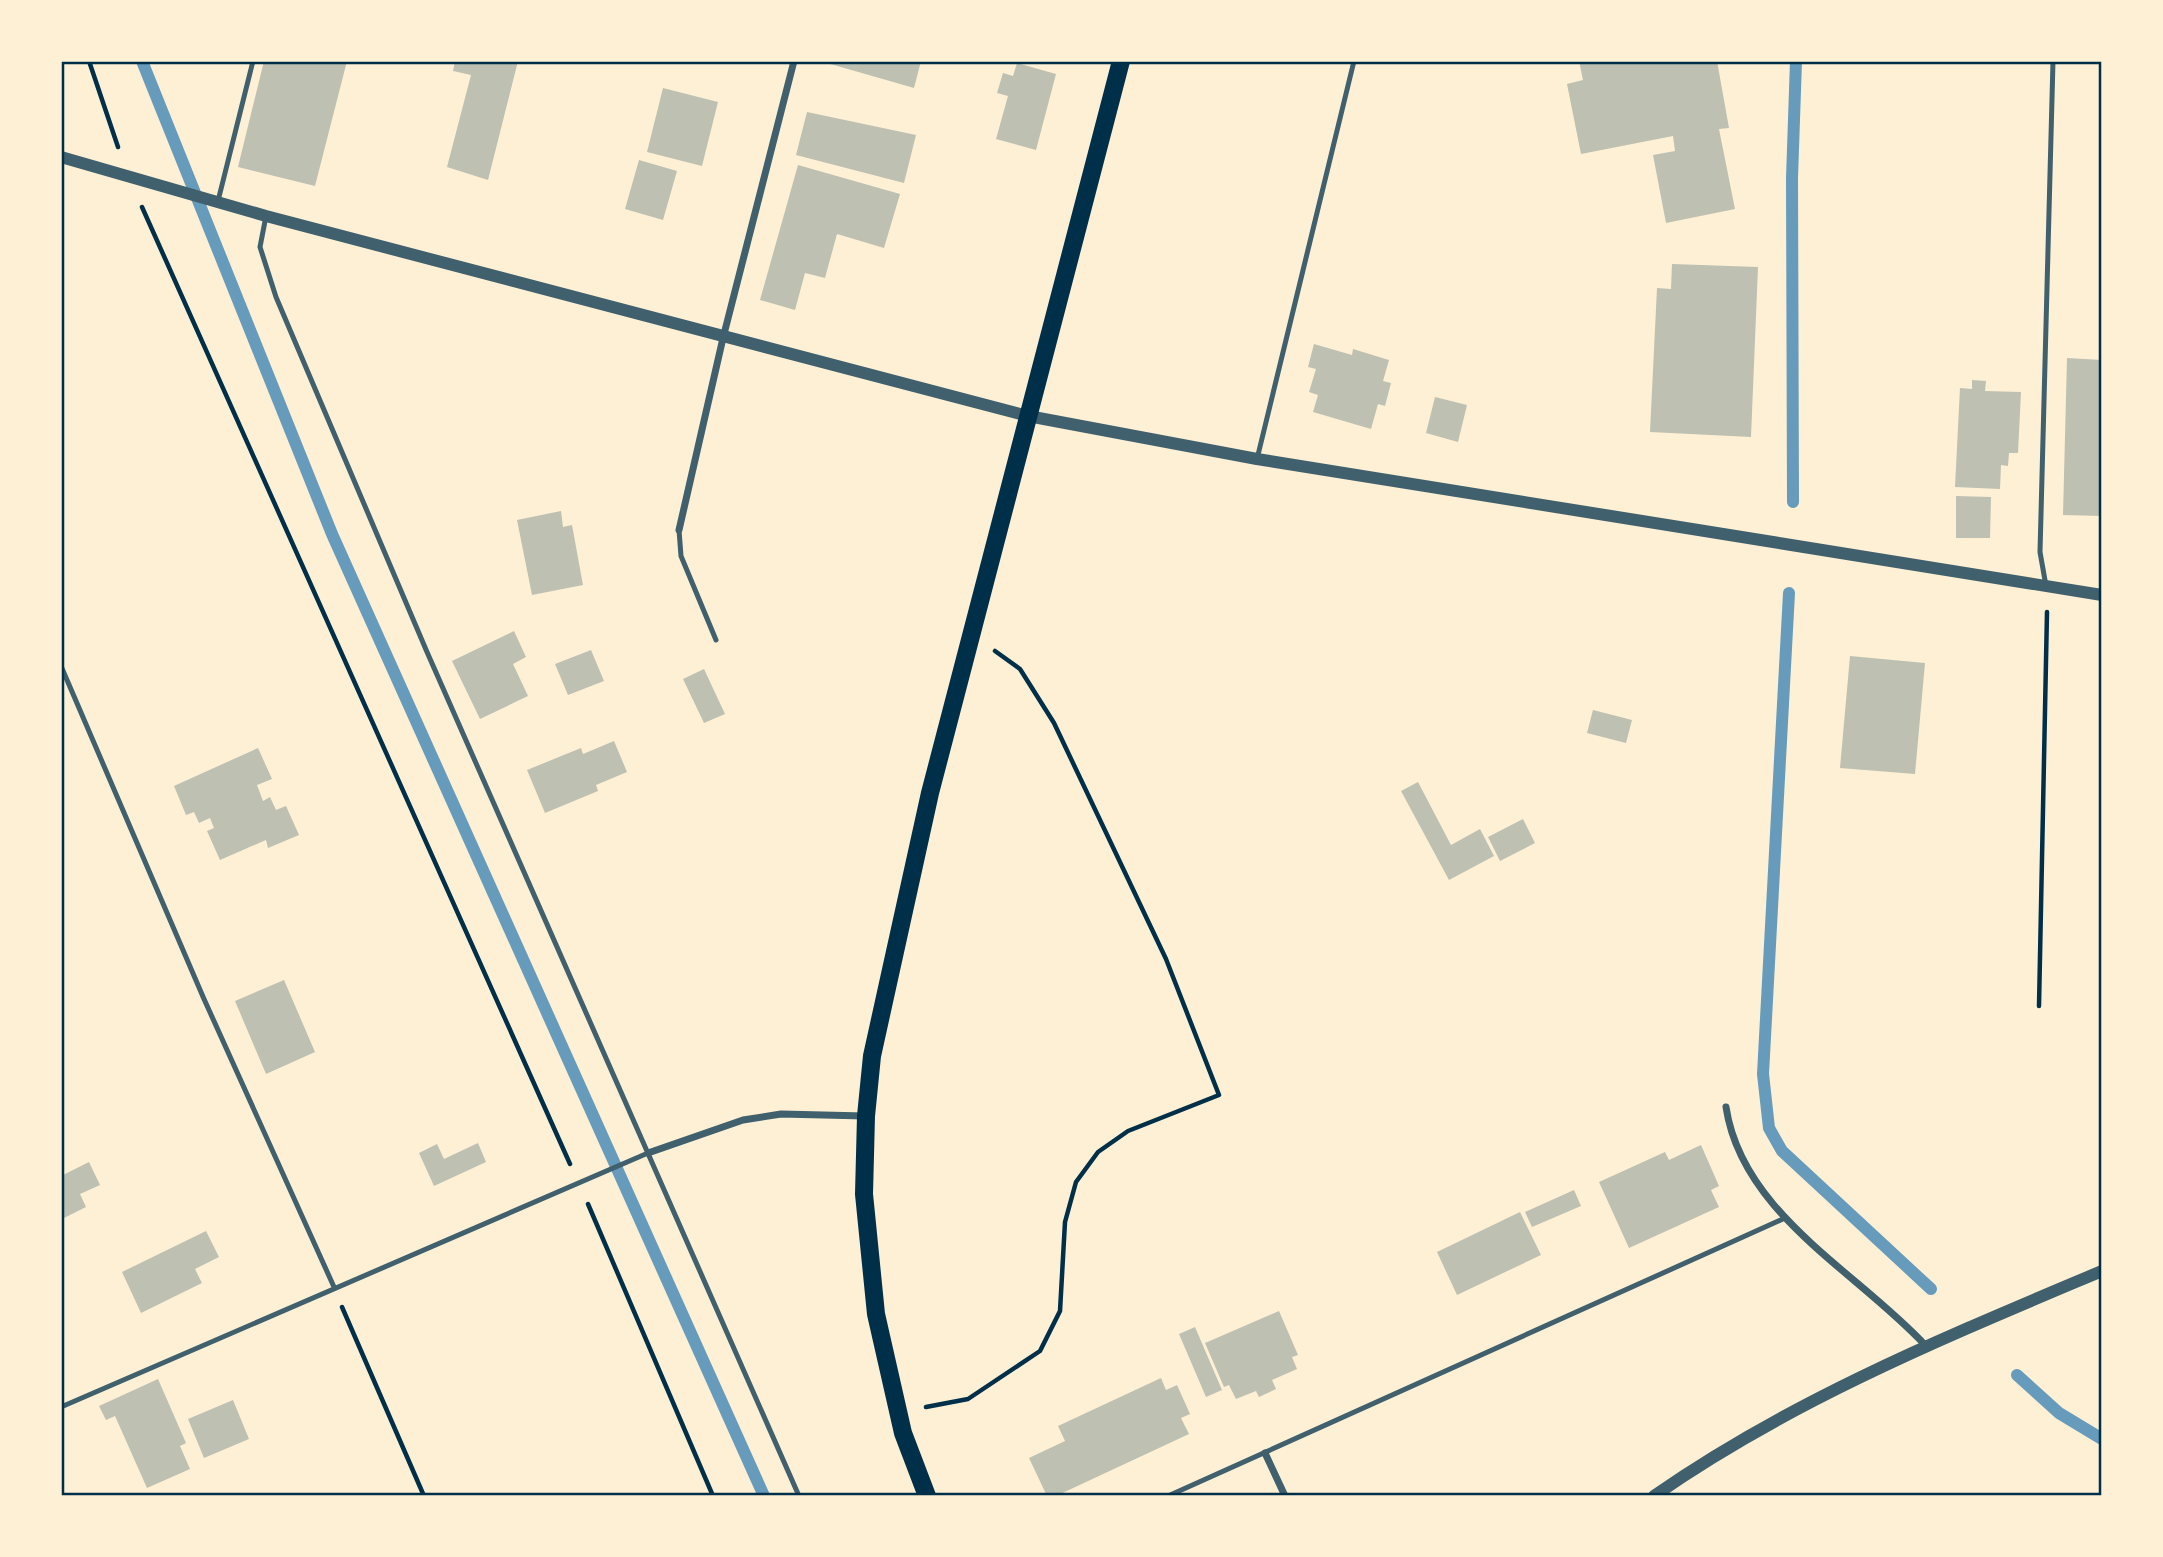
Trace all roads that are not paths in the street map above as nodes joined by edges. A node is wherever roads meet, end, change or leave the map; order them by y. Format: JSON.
{"nodes":[{"id":1,"x":253,"y":61,"type":"edge"},
{"id":2,"x":794,"y":61,"type":"edge"},
{"id":3,"x":1121,"y":61,"type":"edge"},
{"id":4,"x":1354,"y":61,"type":"edge"},
{"id":5,"x":2053,"y":61,"type":"edge"},
{"id":6,"x":61,"y":157,"type":"edge"},
{"id":7,"x":218,"y":201,"type":"junction"},
{"id":8,"x":266,"y":216,"type":"junction"},
{"id":9,"x":723,"y":338,"type":"junction"},
{"id":10,"x":1028,"y":416,"type":"junction"},
{"id":11,"x":1257,"y":459,"type":"junction"},
{"id":12,"x":679,"y":530,"type":"joint"},
{"id":13,"x":2046,"y":586,"type":"junction"},
{"id":14,"x":2102,"y":594,"type":"edge"},
{"id":15,"x":716,"y":640,"type":"dead end"},
{"id":16,"x":61,"y":666,"type":"edge"},
{"id":17,"x":1726,"y":1107,"type":"dead end"},
{"id":18,"x":866,"y":1116,"type":"junction"},
{"id":19,"x":648,"y":1153,"type":"junction"},
{"id":20,"x":1785,"y":1218,"type":"junction"},
{"id":21,"x":2102,"y":1271,"type":"edge"},
{"id":22,"x":334,"y":1287,"type":"junction"},
{"id":23,"x":1926,"y":1346,"type":"junction"},
{"id":24,"x":61,"y":1408,"type":"edge"},
{"id":25,"x":1265,"y":1453,"type":"junction"},
{"id":26,"x":799,"y":1496,"type":"edge"},
{"id":27,"x":927,"y":1496,"type":"edge"},
{"id":28,"x":1168,"y":1496,"type":"edge"},
{"id":29,"x":1286,"y":1496,"type":"edge"},
{"id":30,"x":1654,"y":1496,"type":"edge"}],
"edges":[{"from":1,"to":7,"type":"lane"},
{"from":2,"to":9,"type":"street"},
{"from":3,"to":10,"type":"main road"},
{"from":4,"to":11,"type":"lane"},
{"from":5,"to":13,"type":"lane"},
{"from":6,"to":7,"type":"street"},
{"from":7,"to":8,"type":"street"},
{"from":8,"to":9,"type":"street"},
{"from":8,"to":19,"type":"lane"},
{"from":9,"to":10,"type":"street"},
{"from":9,"to":12,"type":"street"},
{"from":10,"to":11,"type":"street"},
{"from":10,"to":18,"type":"main road"},
{"from":11,"to":13,"type":"street"},
{"from":12,"to":15,"type":"lane"},
{"from":13,"to":14,"type":"street"},
{"from":16,"to":22,"type":"lane"},
{"from":17,"to":20,"type":"street"},
{"from":18,"to":19,"type":"street"},
{"from":18,"to":27,"type":"main road"},
{"from":19,"to":22,"type":"lane"},
{"from":19,"to":26,"type":"lane"},
{"from":20,"to":23,"type":"street"},
{"from":20,"to":25,"type":"lane"},
{"from":21,"to":23,"type":"street"},
{"from":22,"to":24,"type":"lane"},
{"from":23,"to":30,"type":"street"},
{"from":25,"to":28,"type":"lane"},
{"from":25,"to":29,"type":"street"}]}
